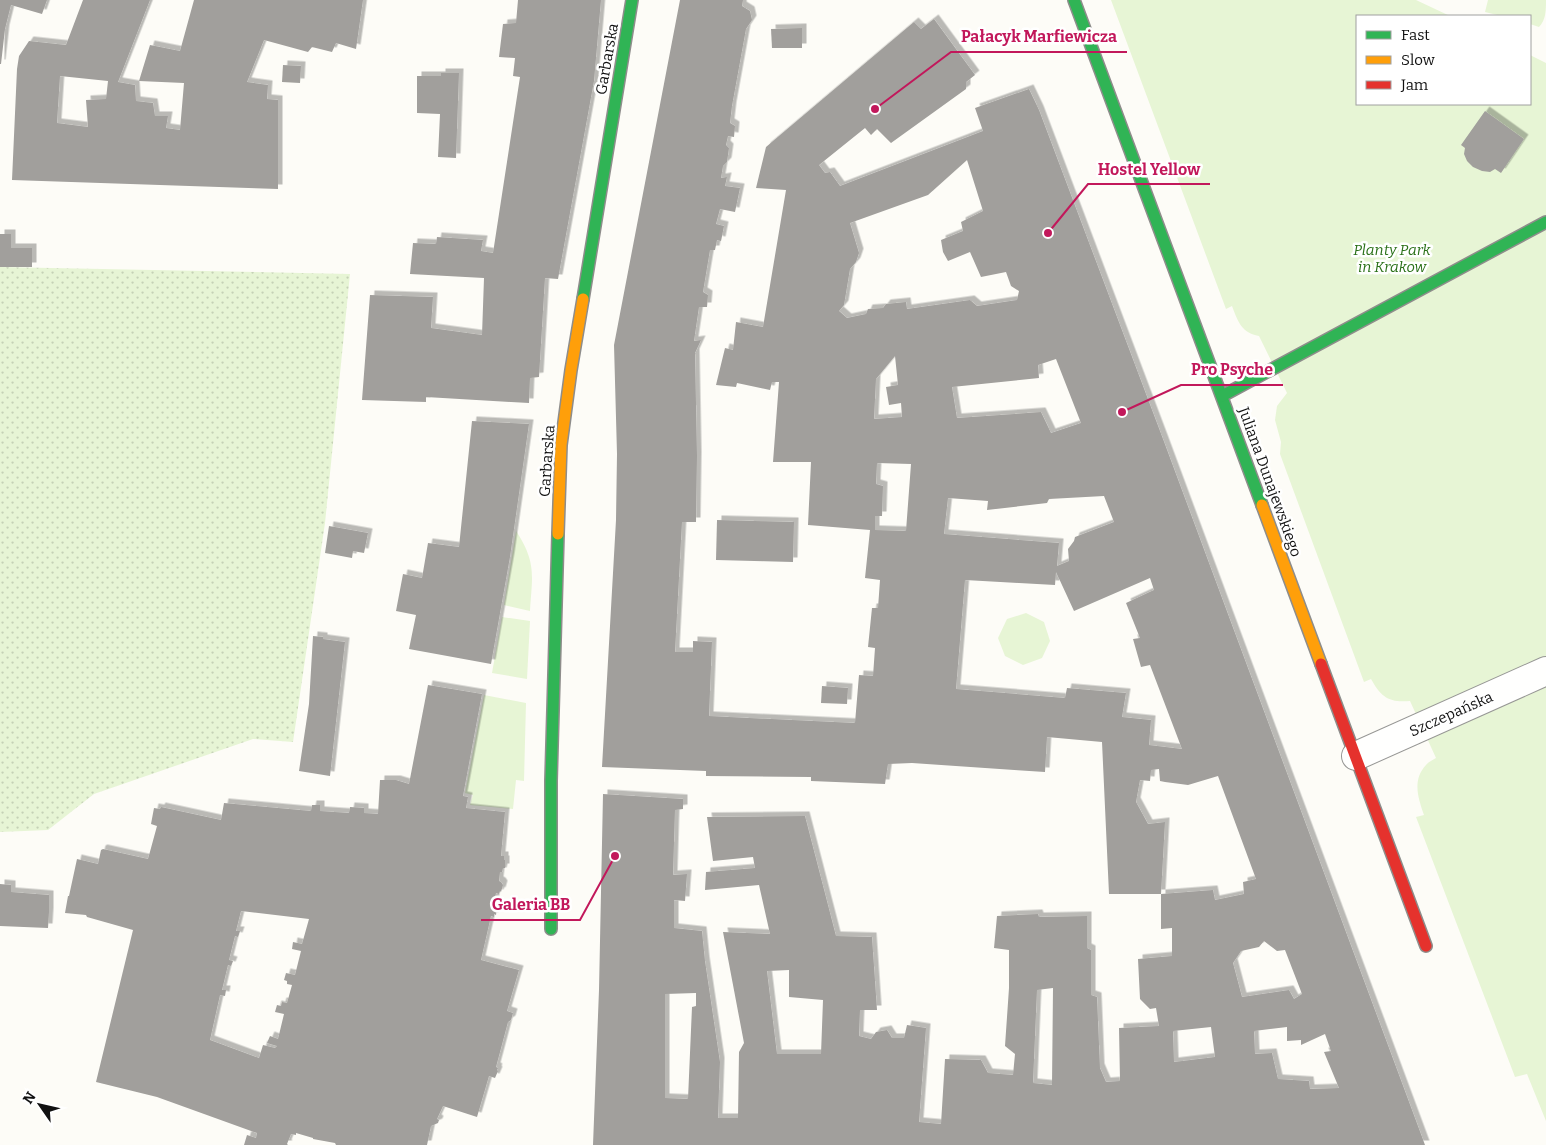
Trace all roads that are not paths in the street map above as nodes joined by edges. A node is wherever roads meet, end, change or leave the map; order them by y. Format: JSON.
{"nodes":[{"id":1,"x":632,"y":0,"type":"edge"},
{"id":2,"x":1074,"y":0,"type":"edge"},
{"id":3,"x":1546,"y":222,"type":"edge"},
{"id":4,"x":1222,"y":396,"type":"junction"},
{"id":5,"x":1546,"y":671,"type":"edge"},
{"id":6,"x":1356,"y":756,"type":"junction"},
{"id":7,"x":551,"y":929,"type":"dead end"},
{"id":8,"x":1426,"y":946,"type":"dead end"}],
"edges":[{"from":1,"to":7,"type":"street","name":"Garbarska"},
{"from":2,"to":4,"type":"street","name":"Juliana Dunajewskiego"},
{"from":3,"to":4,"type":"street"},
{"from":4,"to":6,"type":"street","name":"Juliana Dunajewskiego"},
{"from":5,"to":6,"type":"street","name":"Szczepańska"},
{"from":6,"to":8,"type":"street","name":"Juliana Dunajewskiego"}]}
